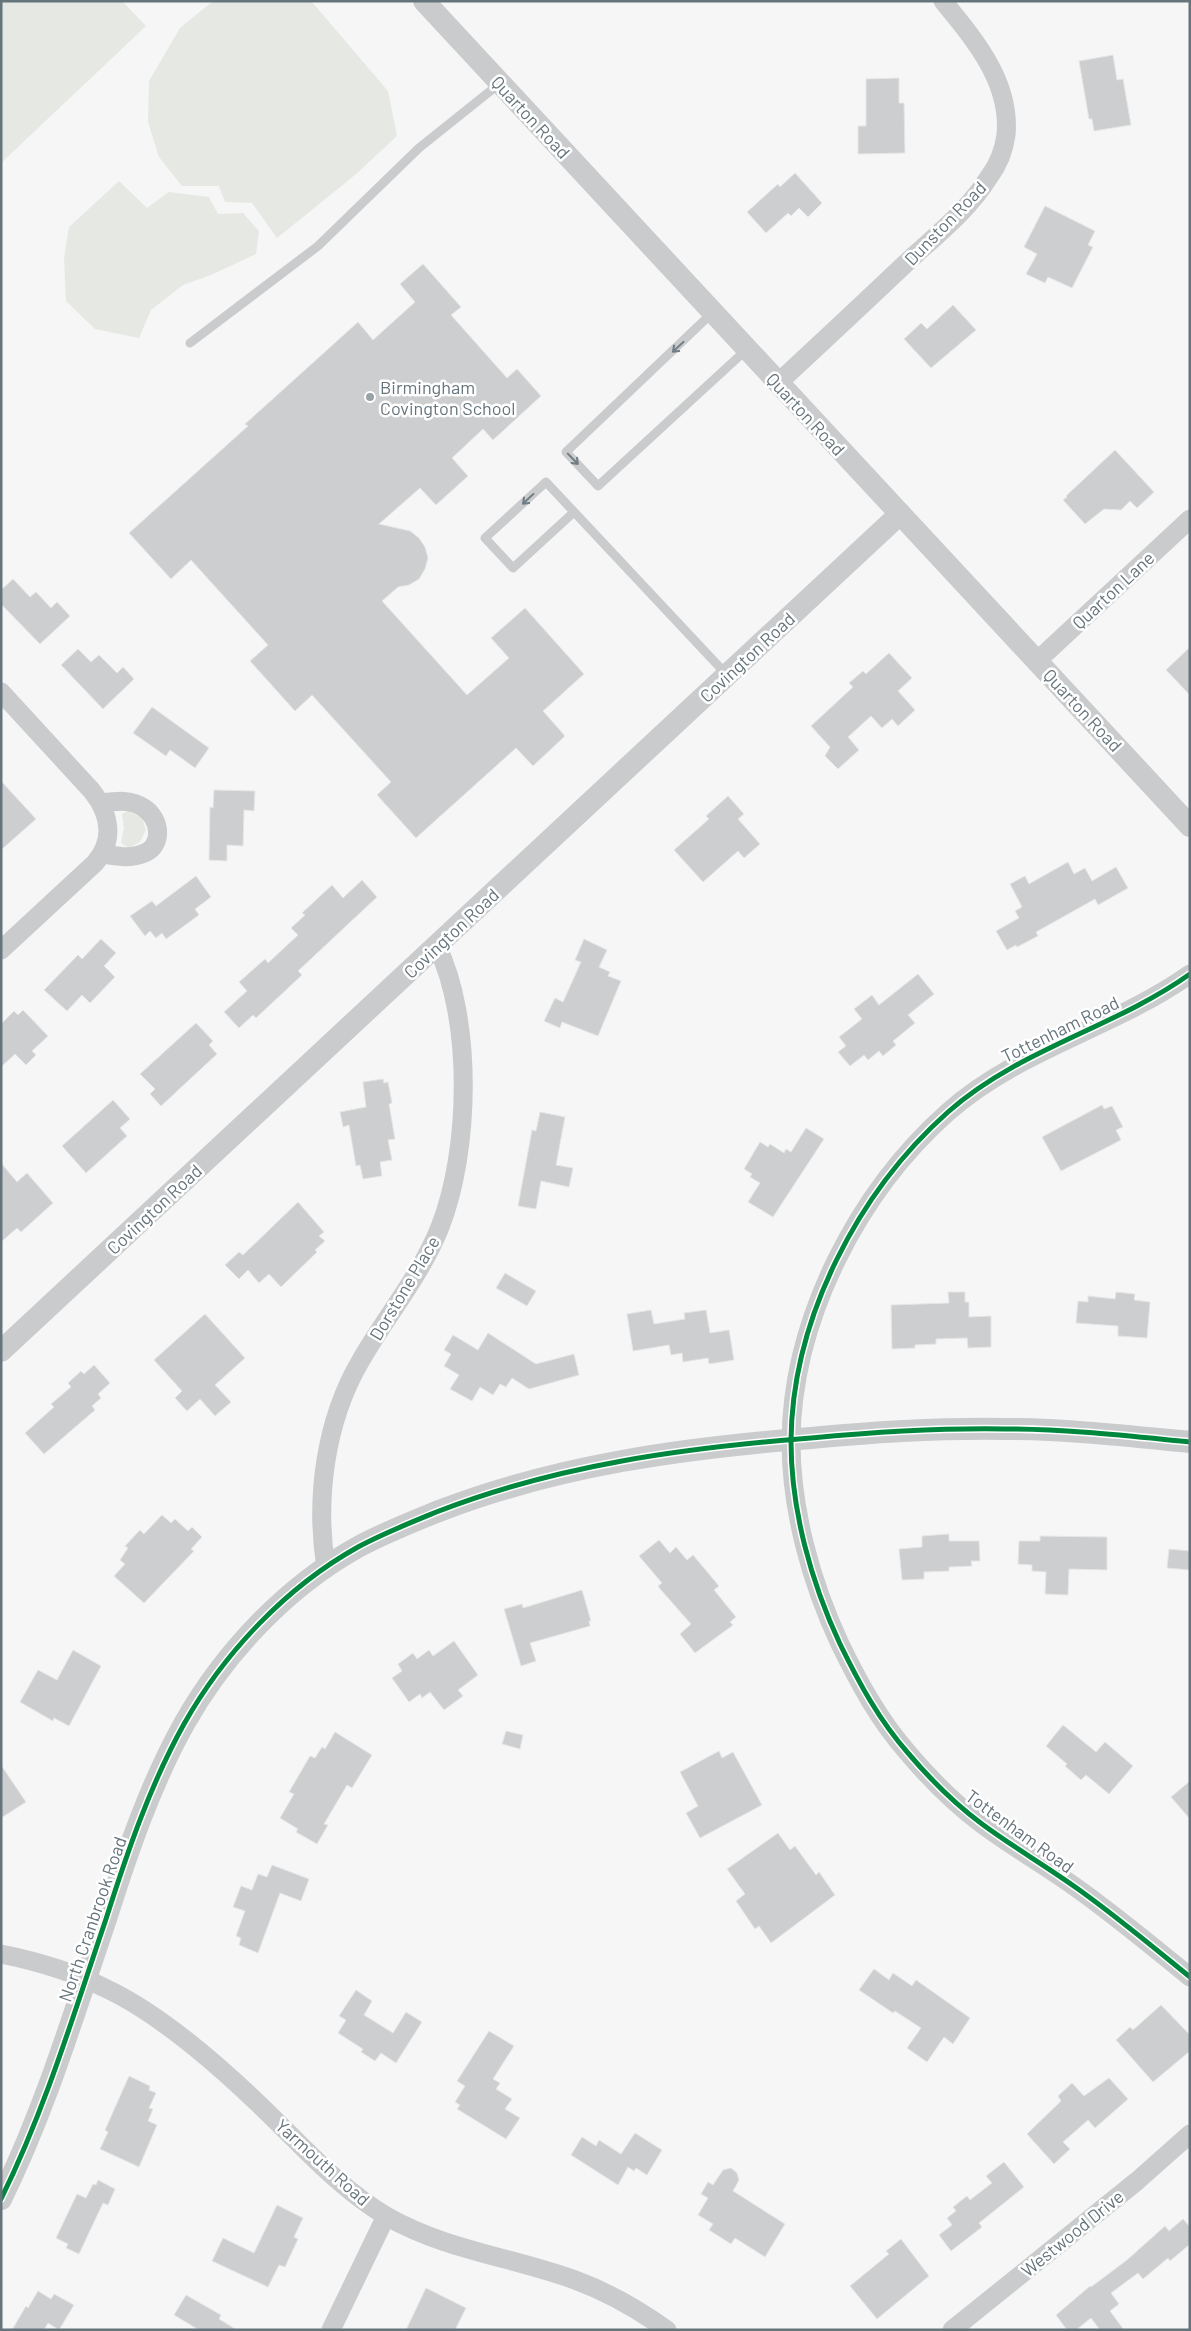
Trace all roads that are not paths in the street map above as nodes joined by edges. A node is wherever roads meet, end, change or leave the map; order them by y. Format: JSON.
{"nodes":[{"id":1,"x":424,"y":1,"type":"edge"},
{"id":2,"x":943,"y":1,"type":"edge"},
{"id":3,"x":500,"y":84,"type":"junction"},
{"id":4,"x":713,"y":313,"type":"junction"},
{"id":5,"x":190,"y":343,"type":"dead end"},
{"id":6,"x":746,"y":350,"type":"junction"},
{"id":7,"x":778,"y":383,"type":"junction"},
{"id":8,"x":574,"y":512,"type":"junction"},
{"id":9,"x":900,"y":514,"type":"junction"},
{"id":10,"x":1190,"y":519,"type":"edge"},
{"id":11,"x":1037,"y":661,"type":"junction"},
{"id":12,"x":727,"y":675,"type":"junction"},
{"id":13,"x":1,"y":692,"type":"edge"},
{"id":14,"x":102,"y":803,"type":"junction"},
{"id":15,"x":1190,"y":826,"type":"edge"},
{"id":16,"x":103,"y":854,"type":"junction"},
{"id":17,"x":436,"y":946,"type":"junction"},
{"id":18,"x":1,"y":950,"type":"edge"},
{"id":19,"x":1190,"y":974,"type":"edge"},
{"id":20,"x":1,"y":1351,"type":"edge"},
{"id":21,"x":791,"y":1439,"type":"junction"},
{"id":22,"x":1190,"y":1442,"type":"edge"},
{"id":23,"x":326,"y":1568,"type":"junction"},
{"id":24,"x":1,"y":1954,"type":"edge"},
{"id":25,"x":1190,"y":1977,"type":"edge"},
{"id":26,"x":85,"y":1980,"type":"junction"},
{"id":27,"x":1190,"y":2134,"type":"edge"},
{"id":28,"x":1,"y":2199,"type":"edge"},
{"id":29,"x":386,"y":2216,"type":"junction"},
{"id":30,"x":331,"y":2330,"type":"edge"},
{"id":31,"x":667,"y":2330,"type":"edge"},
{"id":32,"x":952,"y":2330,"type":"edge"}],
"edges":[{"from":1,"to":3,"type":"street","name":"Quarton Road"},
{"from":2,"to":7,"type":"street","name":"Dunston Road"},
{"from":3,"to":4,"type":"street","name":"Quarton Road"},
{"from":3,"to":5,"type":"lane"},
{"from":4,"to":6,"type":"street","name":"Quarton Road"},
{"from":4,"to":6,"type":"lane","one_way":true},
{"from":6,"to":7,"type":"street","name":"Quarton Road"},
{"from":7,"to":9,"type":"street","name":"Quarton Road"},
{"from":8,"to":8,"type":"lane","one_way":true},
{"from":8,"to":12,"type":"lane"},
{"from":9,"to":11,"type":"street","name":"Quarton Road"},
{"from":9,"to":12,"type":"street","name":"Covington Road"},
{"from":10,"to":11,"type":"street","name":"Quarton Lane"},
{"from":11,"to":15,"type":"street","name":"Quarton Road"},
{"from":12,"to":17,"type":"street","name":"Covington Road"},
{"from":13,"to":14,"type":"street"},
{"from":14,"to":16,"type":"street"},
{"from":14,"to":16,"type":"street"},
{"from":16,"to":18,"type":"street"},
{"from":17,"to":20,"type":"street","name":"Covington Road"},
{"from":17,"to":23,"type":"street","name":"Dorstone Place"},
{"from":19,"to":21,"type":"street","name":"Tottenham Road"},
{"from":21,"to":22,"type":"street","name":"North Cranbrook Road"},
{"from":21,"to":23,"type":"street","name":"North Cranbrook Road"},
{"from":21,"to":25,"type":"street","name":"Tottenham Road"},
{"from":23,"to":26,"type":"street","name":"North Cranbrook Road"},
{"from":24,"to":26,"type":"street","name":"Yarmouth Road"},
{"from":26,"to":28,"type":"street","name":"North Cranbrook Road"},
{"from":26,"to":29,"type":"street","name":"Yarmouth Road"},
{"from":27,"to":32,"type":"street","name":"Westwood Drive"},
{"from":29,"to":30,"type":"street"},
{"from":29,"to":31,"type":"street","name":"Yarmouth Road"}]}
